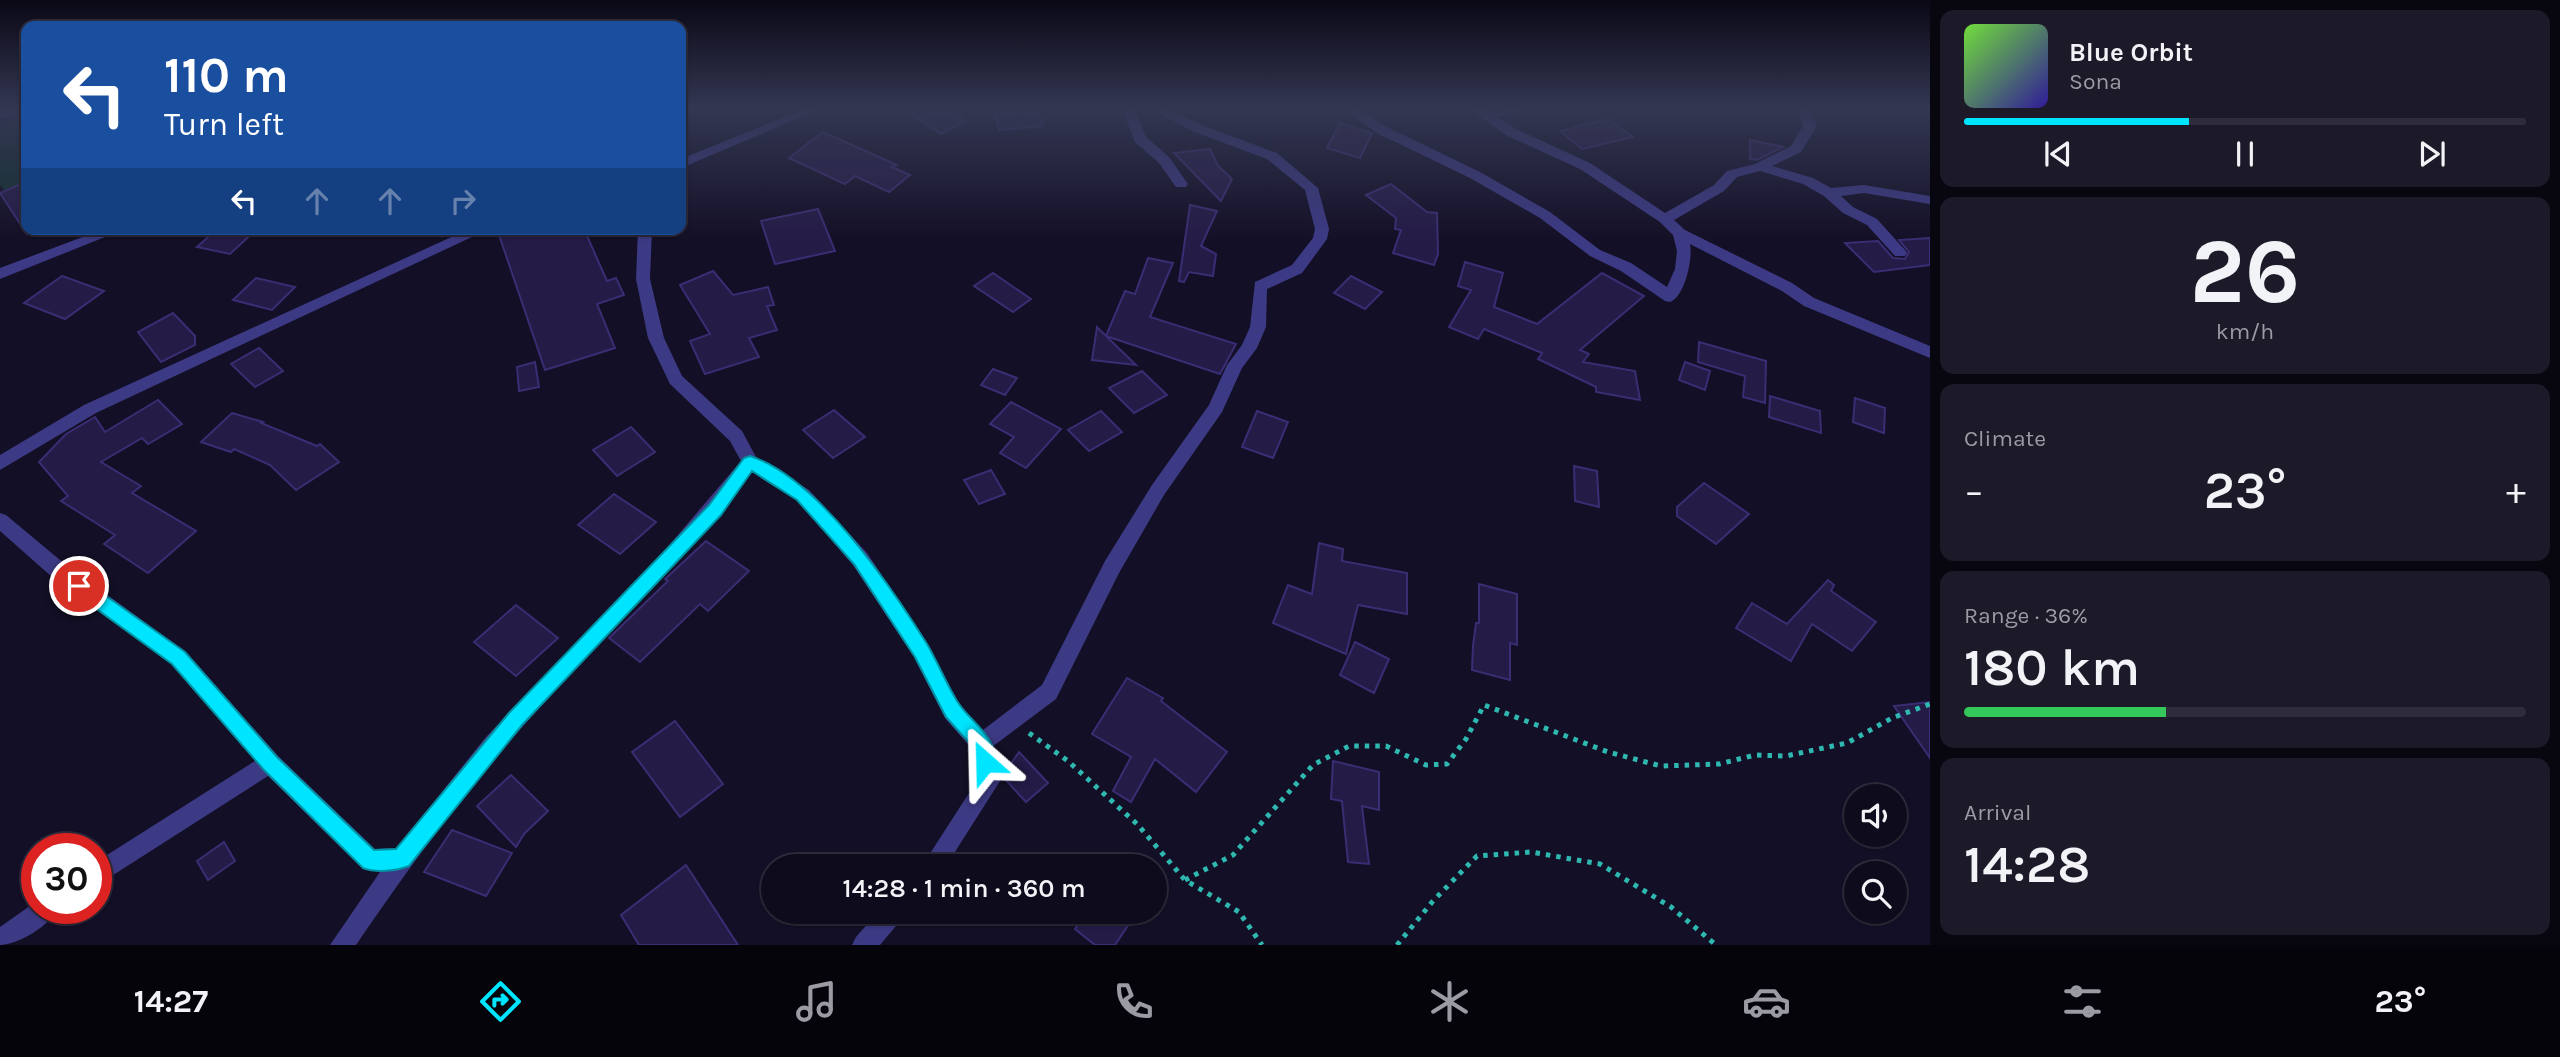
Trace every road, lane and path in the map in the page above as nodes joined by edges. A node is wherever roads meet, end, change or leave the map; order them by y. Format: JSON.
{"nodes":[{"id":1,"x":707,"y":153,"type":"edge"},
{"id":2,"x":1156,"y":153,"type":"edge"},
{"id":3,"x":1265,"y":153,"type":"edge"},
{"id":4,"x":1430,"y":153,"type":"edge"},
{"id":5,"x":1557,"y":153,"type":"edge"},
{"id":6,"x":1788,"y":153,"type":"edge"},
{"id":7,"x":686,"y":162,"type":"edge"},
{"id":8,"x":1759,"y":167,"type":"junction"},
{"id":9,"x":1181,"y":184,"type":"dead end"},
{"id":10,"x":1829,"y":193,"type":"junction"},
{"id":11,"x":1930,"y":200,"type":"edge"},
{"id":12,"x":1665,"y":219,"type":"junction"},
{"id":13,"x":1680,"y":233,"type":"junction"},
{"id":14,"x":102,"y":235,"type":"edge"},
{"id":15,"x":469,"y":235,"type":"edge"},
{"id":16,"x":645,"y":235,"type":"edge"},
{"id":17,"x":1900,"y":253,"type":"dead end"},
{"id":18,"x":0,"y":274,"type":"edge"},
{"id":19,"x":1930,"y":352,"type":"edge"},
{"id":20,"x":750,"y":462,"type":"junction"},
{"id":21,"x":0,"y":463,"type":"edge"},
{"id":22,"x":0,"y":520,"type":"edge"},
{"id":23,"x":1930,"y":704,"type":"edge"},
{"id":24,"x":1014,"y":722,"type":"junction"},
{"id":25,"x":981,"y":743,"type":"junction"},
{"id":26,"x":270,"y":763,"type":"junction"},
{"id":27,"x":941,"y":854,"type":"edge"},
{"id":28,"x":401,"y":859,"type":"junction"},
{"id":29,"x":112,"y":865,"type":"edge"},
{"id":30,"x":1185,"y":880,"type":"junction"},
{"id":31,"x":24,"y":924,"type":"edge"},
{"id":32,"x":882,"y":924,"type":"edge"},
{"id":33,"x":0,"y":941,"type":"edge"},
{"id":34,"x":342,"y":945,"type":"edge"},
{"id":35,"x":863,"y":945,"type":"edge"},
{"id":36,"x":1262,"y":945,"type":"edge"},
{"id":37,"x":1397,"y":945,"type":"edge"},
{"id":38,"x":1716,"y":945,"type":"edge"}],
"edges":[{"from":1,"to":7,"type":"street"},
{"from":2,"to":9,"type":"street"},
{"from":3,"to":24,"type":"street"},
{"from":4,"to":13,"type":"street"},
{"from":5,"to":12,"type":"street"},
{"from":6,"to":8,"type":"street"},
{"from":8,"to":10,"type":"street"},
{"from":8,"to":12,"type":"street"},
{"from":10,"to":11,"type":"street"},
{"from":10,"to":17,"type":"street"},
{"from":12,"to":13,"type":"street"},
{"from":13,"to":19,"type":"street"},
{"from":14,"to":18,"type":"street"},
{"from":15,"to":21,"type":"street"},
{"from":16,"to":20,"type":"street"},
{"from":20,"to":25,"type":"street"},
{"from":20,"to":28,"type":"street"},
{"from":22,"to":26,"type":"street"},
{"from":23,"to":30,"type":"path"},
{"from":24,"to":25,"type":"street"},
{"from":24,"to":30,"type":"path"},
{"from":25,"to":27,"type":"street"},
{"from":26,"to":28,"type":"street"},
{"from":26,"to":29,"type":"street"},
{"from":28,"to":34,"type":"street"},
{"from":30,"to":36,"type":"path"},
{"from":31,"to":33,"type":"street"},
{"from":32,"to":35,"type":"street"},
{"from":37,"to":38,"type":"path"}]}
